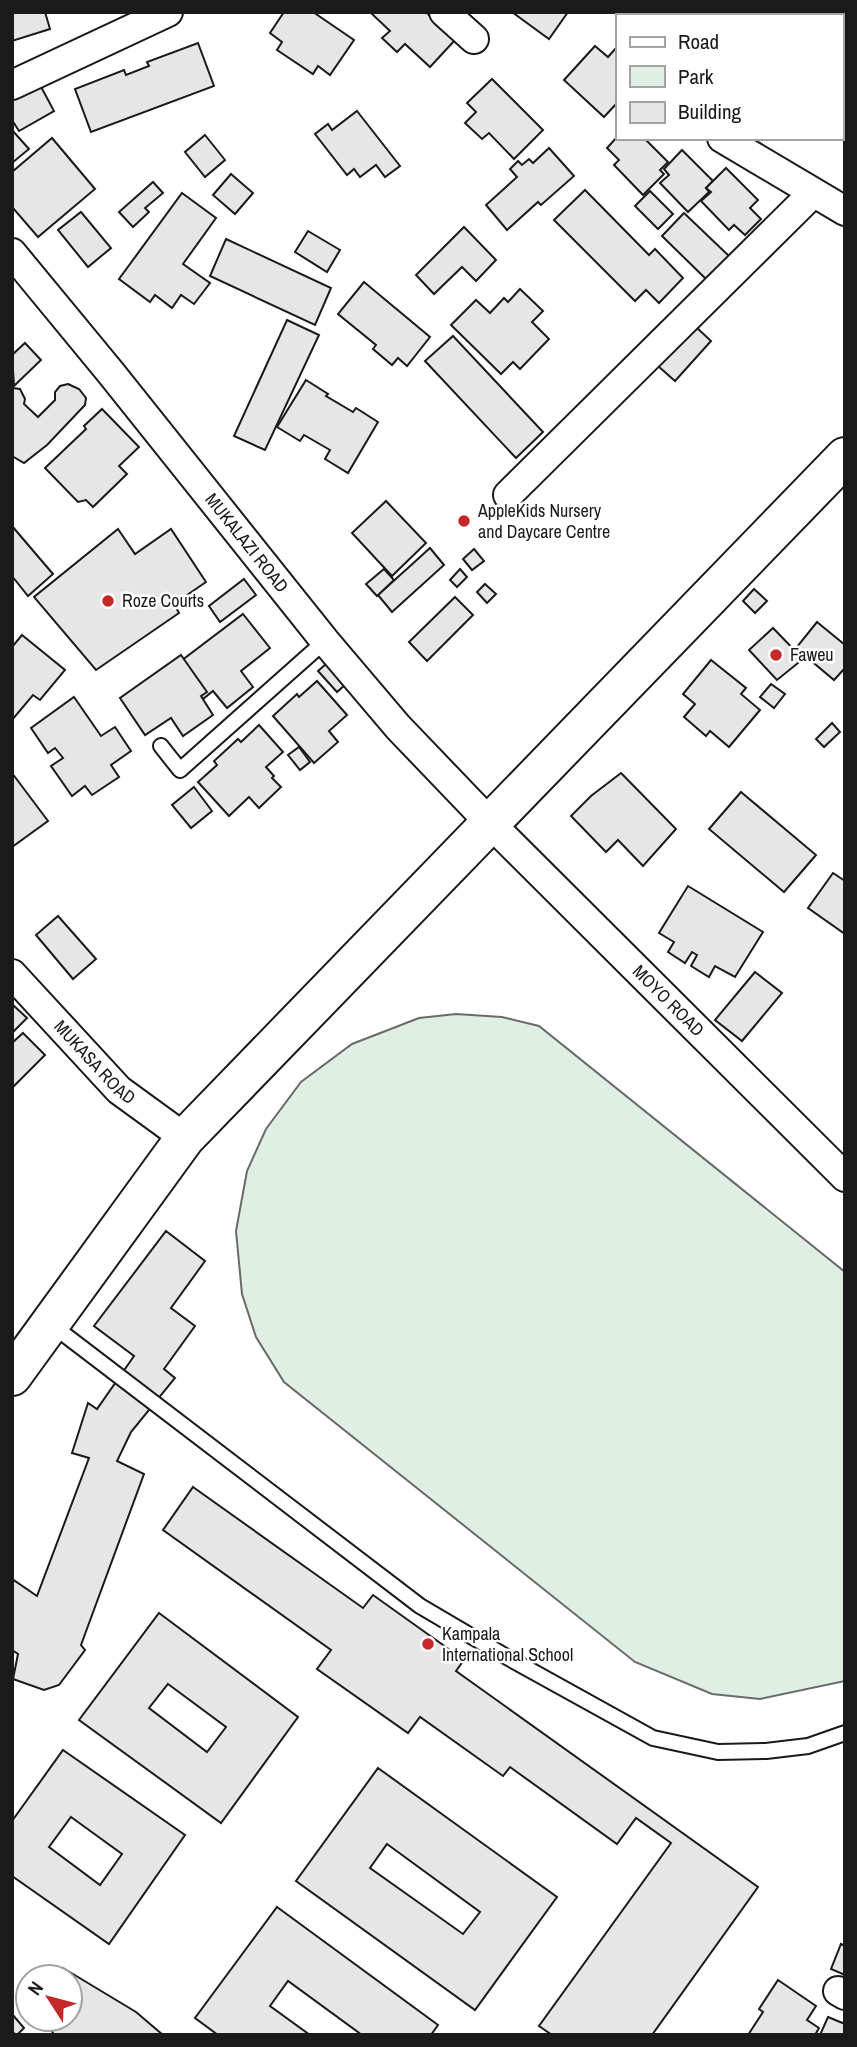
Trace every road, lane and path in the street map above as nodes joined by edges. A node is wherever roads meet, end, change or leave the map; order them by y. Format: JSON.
{"nodes":[{"id":1,"x":168,"y":12,"type":"edge"},
{"id":2,"x":444,"y":12,"type":"edge"},
{"id":3,"x":474,"y":39,"type":"dead end"},
{"id":4,"x":12,"y":85,"type":"edge"},
{"id":5,"x":725,"y":140,"type":"edge"},
{"id":6,"x":813,"y":193,"type":"junction"},
{"id":7,"x":845,"y":211,"type":"edge"},
{"id":8,"x":12,"y":253,"type":"edge"},
{"id":9,"x":845,"y":457,"type":"edge"},
{"id":10,"x":508,"y":495,"type":"dead end"},
{"id":11,"x":325,"y":641,"type":"junction"},
{"id":12,"x":161,"y":746,"type":"dead end"},
{"id":13,"x":490,"y":823,"type":"junction"},
{"id":14,"x":12,"y":974,"type":"edge"},
{"id":15,"x":185,"y":1138,"type":"junction"},
{"id":16,"x":845,"y":1177,"type":"edge"},
{"id":17,"x":51,"y":1324,"type":"junction"},
{"id":18,"x":12,"y":1376,"type":"edge"},
{"id":19,"x":845,"y":1733,"type":"edge"}],
"edges":[{"from":1,"to":4,"type":"street"},
{"from":2,"to":3,"type":"street"},
{"from":5,"to":6,"type":"street"},
{"from":6,"to":7,"type":"street"},
{"from":6,"to":10,"type":"street"},
{"from":8,"to":11,"type":"street","name":"MUKALAZI ROAD"},
{"from":9,"to":13,"type":"main road"},
{"from":11,"to":12,"type":"lane"},
{"from":11,"to":13,"type":"street","name":"MUKALAZI ROAD"},
{"from":13,"to":15,"type":"main road"},
{"from":13,"to":16,"type":"street","name":"MOYO ROAD"},
{"from":14,"to":15,"type":"street","name":"MUKASA ROAD"},
{"from":15,"to":17,"type":"main road"},
{"from":17,"to":18,"type":"main road"},
{"from":17,"to":19,"type":"lane"}]}
